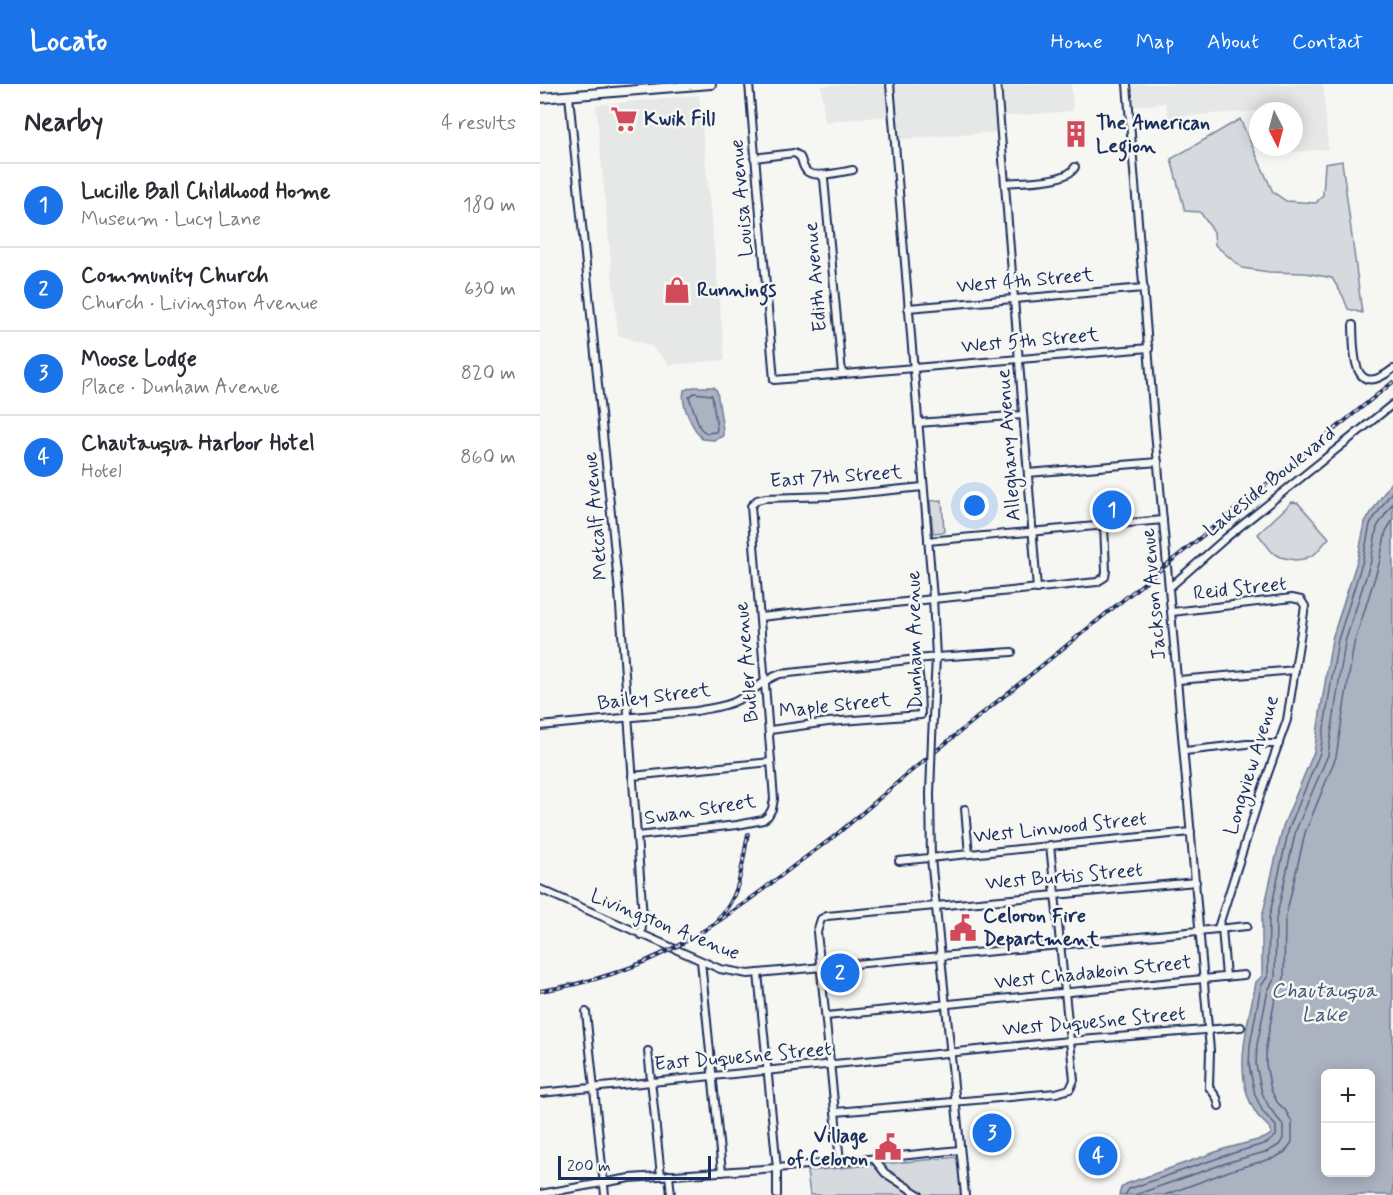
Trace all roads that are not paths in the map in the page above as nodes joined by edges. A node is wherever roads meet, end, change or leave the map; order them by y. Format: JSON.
{"nodes":[{"id":1,"x":711,"y":84,"type":"edge"},
{"id":2,"x":749,"y":84,"type":"edge"},
{"id":3,"x":890,"y":84,"type":"edge"},
{"id":4,"x":997,"y":84,"type":"edge"},
{"id":5,"x":1127,"y":84,"type":"edge"},
{"id":6,"x":569,"y":96,"type":"junction"},
{"id":7,"x":540,"y":98,"type":"edge"},
{"id":8,"x":754,"y":158,"type":"junction"},
{"id":9,"x":1075,"y":167,"type":"dead end"},
{"id":10,"x":853,"y":170,"type":"dead end"},
{"id":11,"x":822,"y":176,"type":"junction"},
{"id":12,"x":1005,"y":183,"type":"junction"},
{"id":13,"x":1144,"y":288,"type":"junction"},
{"id":14,"x":1014,"y":298,"type":"junction"},
{"id":15,"x":908,"y":308,"type":"junction"},
{"id":16,"x":1353,"y":325,"type":"dead end"},
{"id":17,"x":1149,"y":348,"type":"junction"},
{"id":18,"x":1019,"y":358,"type":"junction"},
{"id":19,"x":914,"y":367,"type":"junction"},
{"id":20,"x":1393,"y":369,"type":"edge"},
{"id":21,"x":842,"y":373,"type":"junction"},
{"id":22,"x":774,"y":380,"type":"joint"},
{"id":23,"x":1393,"y":404,"type":"edge"},
{"id":24,"x":1023,"y":415,"type":"junction"},
{"id":25,"x":918,"y":423,"type":"junction"},
{"id":26,"x":1158,"y":462,"type":"junction"},
{"id":27,"x":1028,"y":473,"type":"junction"},
{"id":28,"x":923,"y":487,"type":"junction"},
{"id":29,"x":753,"y":504,"type":"joint"},
{"id":30,"x":1163,"y":520,"type":"junction"},
{"id":31,"x":1104,"y":525,"type":"junction"},
{"id":32,"x":1032,"y":531,"type":"junction"},
{"id":33,"x":927,"y":541,"type":"junction"},
{"id":34,"x":1170,"y":587,"type":"junction"},
{"id":35,"x":1037,"y":589,"type":"junction"},
{"id":36,"x":933,"y":598,"type":"junction"},
{"id":37,"x":1305,"y":608,"type":"joint"},
{"id":38,"x":1172,"y":612,"type":"junction"},
{"id":39,"x":760,"y":617,"type":"junction"},
{"id":40,"x":1012,"y":652,"type":"dead end"},
{"id":41,"x":936,"y":657,"type":"junction"},
{"id":42,"x":917,"y":659,"type":"junction"},
{"id":43,"x":1295,"y":670,"type":"junction"},
{"id":44,"x":766,"y":680,"type":"junction"},
{"id":45,"x":1178,"y":680,"type":"junction"},
{"id":46,"x":628,"y":718,"type":"junction"},
{"id":47,"x":540,"y":726,"type":"edge"},
{"id":48,"x":770,"y":730,"type":"junction"},
{"id":49,"x":1279,"y":744,"type":"junction"},
{"id":50,"x":1185,"y":751,"type":"junction"},
{"id":51,"x":771,"y":762,"type":"junction"},
{"id":52,"x":632,"y":776,"type":"junction"},
{"id":53,"x":965,"y":809,"type":"dead end"},
{"id":54,"x":768,"y":816,"type":"joint"},
{"id":55,"x":1191,"y":832,"type":"junction"},
{"id":56,"x":637,"y":836,"type":"junction"},
{"id":57,"x":1050,"y":845,"type":"junction"},
{"id":58,"x":969,"y":854,"type":"junction"},
{"id":59,"x":931,"y":858,"type":"junction"},
{"id":60,"x":899,"y":861,"type":"dead end"},
{"id":61,"x":1196,"y":882,"type":"junction"},
{"id":62,"x":540,"y":889,"type":"edge"},
{"id":63,"x":1055,"y":895,"type":"junction"},
{"id":64,"x":936,"y":906,"type":"junction"},
{"id":65,"x":1247,"y":926,"type":"dead end"},
{"id":66,"x":1220,"y":928,"type":"junction"},
{"id":67,"x":1200,"y":931,"type":"junction"},
{"id":68,"x":640,"y":935,"type":"junction"},
{"id":69,"x":1060,"y":945,"type":"junction"},
{"id":70,"x":940,"y":957,"type":"junction"},
{"id":71,"x":700,"y":961,"type":"junction"},
{"id":72,"x":716,"y":968,"type":"junction"},
{"id":73,"x":821,"y":968,"type":"junction"},
{"id":74,"x":758,"y":973,"type":"junction"},
{"id":75,"x":1244,"y":975,"type":"dead end"},
{"id":76,"x":1226,"y":977,"type":"junction"},
{"id":77,"x":1204,"y":979,"type":"junction"},
{"id":78,"x":703,"y":980,"type":"junction"},
{"id":79,"x":1065,"y":993,"type":"junction"},
{"id":80,"x":945,"y":1004,"type":"junction"},
{"id":81,"x":586,"y":1012,"type":"dead end"},
{"id":82,"x":826,"y":1016,"type":"junction"},
{"id":83,"x":1241,"y":1027,"type":"dead end"},
{"id":84,"x":1208,"y":1028,"type":"junction"},
{"id":85,"x":1070,"y":1041,"type":"junction"},
{"id":86,"x":648,"y":1051,"type":"dead end"},
{"id":87,"x":950,"y":1053,"type":"junction"},
{"id":88,"x":831,"y":1065,"type":"junction"},
{"id":89,"x":768,"y":1070,"type":"junction"},
{"id":90,"x":713,"y":1076,"type":"junction"},
{"id":91,"x":651,"y":1082,"type":"junction"},
{"id":92,"x":594,"y":1088,"type":"junction"},
{"id":93,"x":540,"y":1093,"type":"edge"},
{"id":94,"x":955,"y":1102,"type":"junction"},
{"id":95,"x":1219,"y":1106,"type":"dead end"},
{"id":96,"x":836,"y":1112,"type":"junction"},
{"id":97,"x":960,"y":1150,"type":"junction"},
{"id":98,"x":874,"y":1159,"type":"junction"},
{"id":99,"x":840,"y":1162,"type":"junction"},
{"id":100,"x":777,"y":1168,"type":"junction"},
{"id":101,"x":722,"y":1172,"type":"junction"},
{"id":102,"x":661,"y":1176,"type":"junction"},
{"id":103,"x":669,"y":1176,"type":"junction"},
{"id":104,"x":603,"y":1183,"type":"junction"},
{"id":105,"x":543,"y":1194,"type":"edge"},
{"id":106,"x":605,"y":1195,"type":"edge"},
{"id":107,"x":671,"y":1195,"type":"edge"},
{"id":108,"x":777,"y":1195,"type":"edge"},
{"id":109,"x":919,"y":1195,"type":"edge"},
{"id":110,"x":965,"y":1195,"type":"edge"}],
"edges":[{"from":1,"to":6,"type":"main road"},
{"from":2,"to":8,"type":"street","name":"Louisa Avenue"},
{"from":3,"to":15,"type":"street","name":"Dunham Avenue"},
{"from":4,"to":12,"type":"street","name":"Alleghany Avenue"},
{"from":5,"to":13,"type":"street","name":"Jackson Avenue"},
{"from":6,"to":7,"type":"main road"},
{"from":6,"to":46,"type":"street","name":"Metcalf Avenue"},
{"from":8,"to":11,"type":"street"},
{"from":8,"to":22,"type":"street","name":"Louisa Avenue"},
{"from":9,"to":12,"type":"street"},
{"from":10,"to":11,"type":"street"},
{"from":11,"to":21,"type":"street","name":"Edith Avenue"},
{"from":12,"to":14,"type":"street","name":"Alleghany Avenue"},
{"from":13,"to":14,"type":"street","name":"West 4th Street"},
{"from":13,"to":17,"type":"street","name":"Jackson Avenue"},
{"from":14,"to":15,"type":"street","name":"West 4th Street"},
{"from":14,"to":18,"type":"street","name":"Alleghany Avenue"},
{"from":15,"to":19,"type":"street","name":"Dunham Avenue"},
{"from":16,"to":20,"type":"street"},
{"from":17,"to":18,"type":"street","name":"West 5th Street"},
{"from":17,"to":26,"type":"street","name":"Jackson Avenue"},
{"from":18,"to":19,"type":"street","name":"West 5th Street"},
{"from":18,"to":24,"type":"street","name":"Alleghany Avenue"},
{"from":19,"to":21,"type":"street","name":"West 5th Street"},
{"from":19,"to":25,"type":"street","name":"Dunham Avenue"},
{"from":21,"to":22,"type":"street","name":"West 5th Street"},
{"from":23,"to":34,"type":"street","name":"Lakeside Boulevard"},
{"from":24,"to":25,"type":"street"},
{"from":24,"to":27,"type":"street","name":"Alleghany Avenue"},
{"from":25,"to":28,"type":"street","name":"Dunham Avenue"},
{"from":26,"to":27,"type":"street"},
{"from":26,"to":30,"type":"street","name":"Jackson Avenue"},
{"from":27,"to":32,"type":"street","name":"Alleghany Avenue"},
{"from":28,"to":29,"type":"street","name":"East 7th Street"},
{"from":28,"to":33,"type":"street","name":"Dunham Avenue"},
{"from":29,"to":39,"type":"street","name":"Butler Avenue"},
{"from":30,"to":31,"type":"street"},
{"from":30,"to":34,"type":"street","name":"Jackson Avenue"},
{"from":31,"to":32,"type":"street"},
{"from":31,"to":35,"type":"street"},
{"from":32,"to":33,"type":"street"},
{"from":32,"to":35,"type":"street","name":"Alleghany Avenue"},
{"from":33,"to":36,"type":"street","name":"Dunham Avenue"},
{"from":34,"to":38,"type":"street","name":"Jackson Avenue"},
{"from":35,"to":36,"type":"street"},
{"from":36,"to":39,"type":"street"},
{"from":36,"to":41,"type":"street","name":"Dunham Avenue"},
{"from":37,"to":38,"type":"street","name":"Reid Street"},
{"from":37,"to":43,"type":"street","name":"Longview Avenue"},
{"from":38,"to":45,"type":"street","name":"Jackson Avenue"},
{"from":39,"to":44,"type":"street","name":"Butler Avenue"},
{"from":40,"to":41,"type":"street"},
{"from":41,"to":42,"type":"street"},
{"from":41,"to":59,"type":"street","name":"Dunham Avenue","bridge":true},
{"from":42,"to":44,"type":"street"},
{"from":42,"to":48,"type":"street","name":"Maple Street"},
{"from":43,"to":45,"type":"street"},
{"from":43,"to":49,"type":"street","name":"Longview Avenue"},
{"from":44,"to":46,"type":"street","name":"Bailey Street"},
{"from":44,"to":48,"type":"street","name":"Butler Avenue"},
{"from":45,"to":50,"type":"street","name":"Jackson Avenue"},
{"from":46,"to":47,"type":"street","name":"Bailey Street"},
{"from":46,"to":52,"type":"street","name":"Metcalf Avenue"},
{"from":48,"to":51,"type":"street","name":"Butler Avenue"},
{"from":49,"to":50,"type":"street"},
{"from":49,"to":66,"type":"street","name":"Longview Avenue"},
{"from":50,"to":55,"type":"street","name":"Jackson Avenue"},
{"from":51,"to":52,"type":"street"},
{"from":51,"to":54,"type":"street","name":"Butler Avenue"},
{"from":52,"to":56,"type":"street","name":"Metcalf Avenue"},
{"from":53,"to":58,"type":"street"},
{"from":54,"to":56,"type":"street","name":"Swan Street"},
{"from":55,"to":57,"type":"street","name":"West Linwood Street"},
{"from":55,"to":61,"type":"street","name":"Jackson Avenue"},
{"from":56,"to":68,"type":"street","name":"Metcalf Avenue"},
{"from":57,"to":58,"type":"street","name":"West Linwood Street"},
{"from":57,"to":63,"type":"street"},
{"from":58,"to":59,"type":"street","name":"West Linwood Street"},
{"from":59,"to":60,"type":"street","name":"West Linwood Street"},
{"from":59,"to":64,"type":"street","name":"Dunham Avenue"},
{"from":61,"to":63,"type":"street","name":"West Burtis Street"},
{"from":61,"to":67,"type":"street","name":"Jackson Avenue"},
{"from":62,"to":68,"type":"street","name":"Livingston Avenue"},
{"from":63,"to":64,"type":"street","name":"West Burtis Street"},
{"from":63,"to":69,"type":"street"},
{"from":64,"to":70,"type":"street","name":"Dunham Avenue"},
{"from":64,"to":73,"type":"street","name":"West Burtis Street"},
{"from":65,"to":66,"type":"street","name":"Livingston Avenue"},
{"from":66,"to":67,"type":"street","name":"Livingston Avenue"},
{"from":66,"to":76,"type":"street"},
{"from":67,"to":69,"type":"street","name":"Livingston Avenue"},
{"from":67,"to":77,"type":"street","name":"Jackson Avenue"},
{"from":68,"to":71,"type":"street","name":"Livingston Avenue"},
{"from":69,"to":70,"type":"street","name":"Livingston Avenue"},
{"from":69,"to":79,"type":"street"},
{"from":70,"to":73,"type":"street","name":"Livingston Avenue"},
{"from":70,"to":80,"type":"street","name":"Dunham Avenue"},
{"from":71,"to":72,"type":"street","name":"Livingston Avenue"},
{"from":71,"to":78,"type":"street"},
{"from":72,"to":74,"type":"street","name":"Livingston Avenue"},
{"from":72,"to":78,"type":"street"},
{"from":73,"to":74,"type":"street","name":"Livingston Avenue"},
{"from":73,"to":82,"type":"street"},
{"from":74,"to":89,"type":"street"},
{"from":75,"to":76,"type":"street","name":"West Chadakoin Street"},
{"from":76,"to":77,"type":"street","name":"West Chadakoin Street"},
{"from":77,"to":79,"type":"street","name":"West Chadakoin Street"},
{"from":77,"to":84,"type":"street","name":"Jackson Avenue"},
{"from":78,"to":90,"type":"street"},
{"from":79,"to":80,"type":"street","name":"West Chadakoin Street"},
{"from":79,"to":85,"type":"street"},
{"from":80,"to":82,"type":"street","name":"West Chadakoin Street"},
{"from":80,"to":87,"type":"street","name":"Dunham Avenue"},
{"from":81,"to":92,"type":"street"},
{"from":82,"to":88,"type":"street"},
{"from":83,"to":84,"type":"street","name":"West Duquesne Street"},
{"from":84,"to":85,"type":"street","name":"West Duquesne Street"},
{"from":84,"to":95,"type":"street","name":"Jackson Avenue"},
{"from":85,"to":87,"type":"street","name":"West Duquesne Street"},
{"from":85,"to":94,"type":"street"},
{"from":86,"to":91,"type":"street"},
{"from":87,"to":88,"type":"street","name":"East Duquesne Street"},
{"from":87,"to":94,"type":"street","name":"Dunham Avenue"},
{"from":88,"to":89,"type":"street","name":"East Duquesne Street"},
{"from":88,"to":96,"type":"street"},
{"from":89,"to":90,"type":"street","name":"East Duquesne Street"},
{"from":89,"to":100,"type":"street"},
{"from":90,"to":91,"type":"street","name":"East Duquesne Street"},
{"from":90,"to":101,"type":"street"},
{"from":91,"to":92,"type":"street","name":"East Duquesne Street"},
{"from":91,"to":102,"type":"street"},
{"from":92,"to":93,"type":"street","name":"East Duquesne Street"},
{"from":92,"to":104,"type":"street"},
{"from":94,"to":96,"type":"street"},
{"from":94,"to":97,"type":"street","name":"Dunham Avenue"},
{"from":96,"to":99,"type":"street"},
{"from":97,"to":98,"type":"street"},
{"from":97,"to":110,"type":"street","name":"Dunham Avenue"},
{"from":98,"to":99,"type":"street"},
{"from":98,"to":109,"type":"street"},
{"from":99,"to":100,"type":"street"},
{"from":100,"to":101,"type":"street"},
{"from":100,"to":108,"type":"street"},
{"from":101,"to":103,"type":"street"},
{"from":102,"to":103,"type":"street"},
{"from":102,"to":104,"type":"street"},
{"from":103,"to":107,"type":"street"},
{"from":104,"to":105,"type":"street"},
{"from":104,"to":106,"type":"street"}]}
